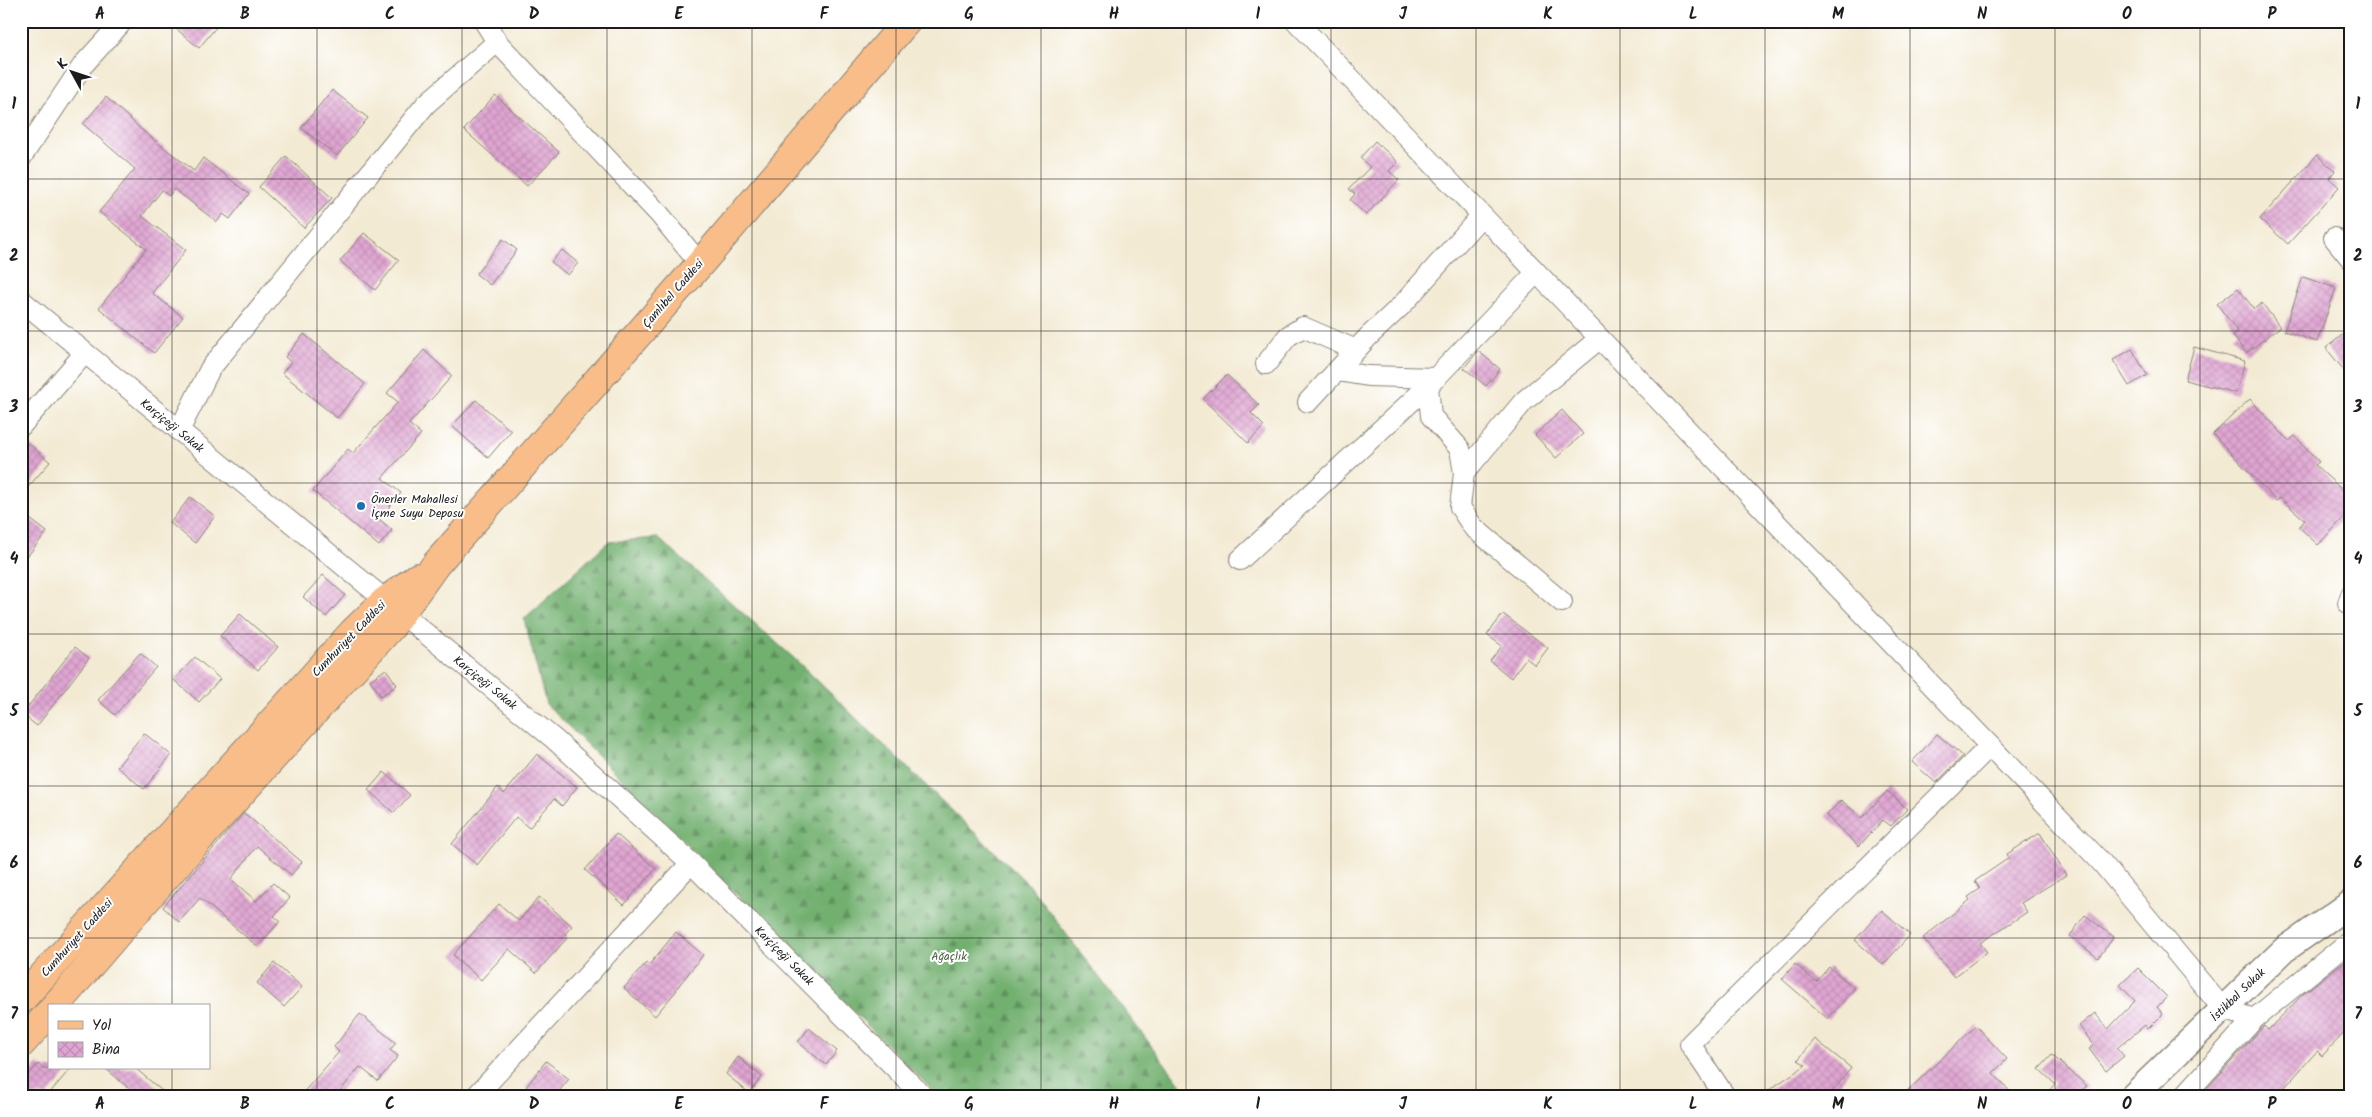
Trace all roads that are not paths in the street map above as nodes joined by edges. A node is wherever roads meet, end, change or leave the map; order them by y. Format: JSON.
{"nodes":[{"id":1,"x":123,"y":21,"type":"edge"},
{"id":2,"x":484,"y":21,"type":"edge"},
{"id":3,"x":907,"y":21,"type":"edge"},
{"id":4,"x":1296,"y":21,"type":"edge"},
{"id":5,"x":497,"y":42,"type":"junction"},
{"id":6,"x":21,"y":158,"type":"edge"},
{"id":7,"x":1481,"y":216,"type":"junction"},
{"id":8,"x":2334,"y":238,"type":"dead end"},
{"id":9,"x":2351,"y":259,"type":"edge"},
{"id":10,"x":700,"y":264,"type":"junction"},
{"id":11,"x":1536,"y":273,"type":"junction"},
{"id":12,"x":21,"y":300,"type":"edge"},
{"id":13,"x":1598,"y":339,"type":"junction"},
{"id":14,"x":1356,"y":350,"type":"junction"},
{"id":15,"x":84,"y":354,"type":"junction"},
{"id":16,"x":1266,"y":364,"type":"dead end"},
{"id":17,"x":1337,"y":371,"type":"junction"},
{"id":18,"x":1432,"y":382,"type":"junction"},
{"id":19,"x":1308,"y":402,"type":"dead end"},
{"id":20,"x":21,"y":426,"type":"edge"},
{"id":21,"x":179,"y":431,"type":"junction"},
{"id":22,"x":1464,"y":473,"type":"junction"},
{"id":23,"x":1240,"y":560,"type":"dead end"},
{"id":24,"x":436,"y":564,"type":"joint"},
{"id":25,"x":1562,"y":602,"type":"dead end"},
{"id":26,"x":393,"y":607,"type":"junction"},
{"id":27,"x":1990,"y":746,"type":"junction"},
{"id":28,"x":691,"y":864,"type":"junction"},
{"id":29,"x":2351,"y":903,"type":"edge"},
{"id":30,"x":2351,"y":940,"type":"edge"},
{"id":31,"x":21,"y":1000,"type":"edge"},
{"id":32,"x":57,"y":1004,"type":"edge"},
{"id":33,"x":2223,"y":1009,"type":"junction"},
{"id":34,"x":48,"y":1013,"type":"edge"},
{"id":35,"x":2254,"y":1019,"type":"junction"},
{"id":36,"x":21,"y":1044,"type":"edge"},
{"id":37,"x":476,"y":1096,"type":"edge"},
{"id":38,"x":923,"y":1096,"type":"edge"},
{"id":39,"x":1725,"y":1096,"type":"edge"},
{"id":40,"x":2132,"y":1096,"type":"edge"},
{"id":41,"x":2184,"y":1096,"type":"edge"}],
"edges":[{"from":1,"to":6,"type":"street"},
{"from":2,"to":5,"type":"street"},
{"from":3,"to":10,"type":"main road","name":"Çamlıbel Caddesi"},
{"from":4,"to":7,"type":"street"},
{"from":5,"to":10,"type":"street"},
{"from":5,"to":21,"type":"street"},
{"from":7,"to":11,"type":"street"},
{"from":7,"to":14,"type":"street"},
{"from":8,"to":9,"type":"street"},
{"from":10,"to":24,"type":"main road","name":"Çamlıbel Caddesi"},
{"from":11,"to":13,"type":"street"},
{"from":11,"to":18,"type":"street"},
{"from":12,"to":15,"type":"street","name":"Karçiçeği Sokak"},
{"from":13,"to":22,"type":"street"},
{"from":13,"to":27,"type":"street"},
{"from":14,"to":16,"type":"street"},
{"from":14,"to":17,"type":"street"},
{"from":15,"to":20,"type":"street"},
{"from":15,"to":21,"type":"street","name":"Karçiçeği Sokak"},
{"from":17,"to":18,"type":"street"},
{"from":17,"to":19,"type":"street"},
{"from":18,"to":22,"type":"street"},
{"from":18,"to":23,"type":"street"},
{"from":21,"to":26,"type":"street","name":"Karçiçeği Sokak"},
{"from":22,"to":25,"type":"street"},
{"from":24,"to":26,"type":"main road","name":"Cumhuriyet Caddesi"},
{"from":26,"to":28,"type":"street","name":"Karçiçeği Sokak"},
{"from":26,"to":31,"type":"main road","name":"Cumhuriyet Caddesi"},
{"from":26,"to":32,"type":"main road","name":"Cumhuriyet Caddesi"},
{"from":27,"to":33,"type":"street"},
{"from":27,"to":39,"type":"street"},
{"from":28,"to":37,"type":"street"},
{"from":28,"to":38,"type":"street","name":"Karçiçeği Sokak"},
{"from":29,"to":33,"type":"street","name":"İstikbal Sokak"},
{"from":30,"to":35,"type":"street"},
{"from":33,"to":35,"type":"street"},
{"from":33,"to":40,"type":"street","name":"İstikbal Sokak"},
{"from":34,"to":36,"type":"main road"},
{"from":35,"to":41,"type":"street"}]}
